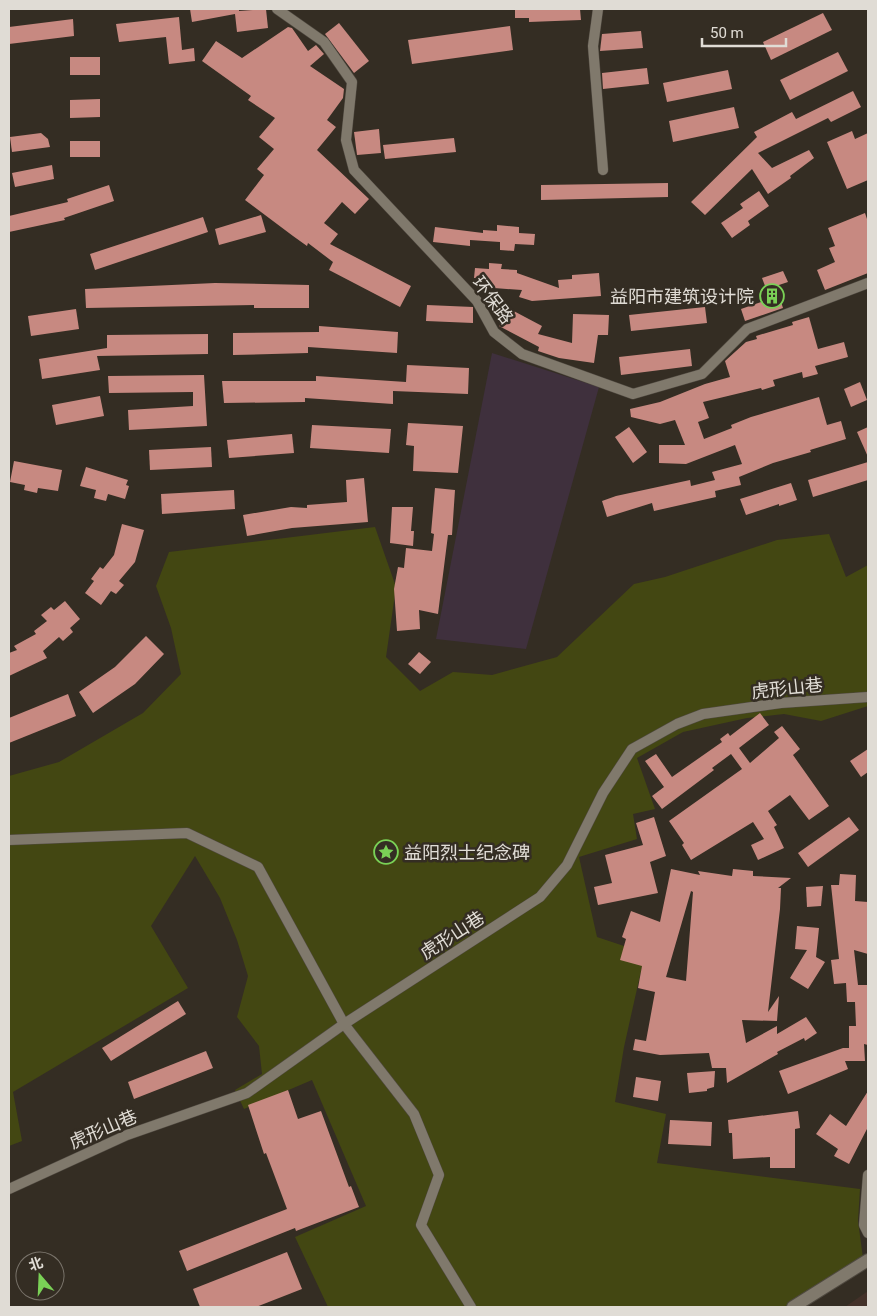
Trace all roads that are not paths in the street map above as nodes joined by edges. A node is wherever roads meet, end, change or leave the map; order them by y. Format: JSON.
{"nodes":[{"id":1,"x":277,"y":9,"type":"edge"},
{"id":2,"x":598,"y":9,"type":"edge"},
{"id":3,"x":603,"y":170,"type":"dead end"},
{"id":4,"x":868,"y":283,"type":"edge"},
{"id":5,"x":868,"y":696,"type":"edge"},
{"id":6,"x":9,"y":840,"type":"edge"},
{"id":7,"x":344,"y":1024,"type":"junction"},
{"id":8,"x":868,"y":1175,"type":"edge"},
{"id":9,"x":9,"y":1189,"type":"edge"},
{"id":10,"x":868,"y":1234,"type":"edge"},
{"id":11,"x":868,"y":1260,"type":"edge"},
{"id":12,"x":471,"y":1307,"type":"edge"},
{"id":13,"x":793,"y":1307,"type":"edge"}],
"edges":[{"from":1,"to":4,"type":"street","name":"环保路"},
{"from":2,"to":3,"type":"street"},
{"from":5,"to":7,"type":"street","name":"虎形山巷"},
{"from":6,"to":7,"type":"street"},
{"from":7,"to":9,"type":"street","name":"虎形山巷"},
{"from":7,"to":12,"type":"street"},
{"from":8,"to":10,"type":"street"},
{"from":11,"to":13,"type":"street"}]}
